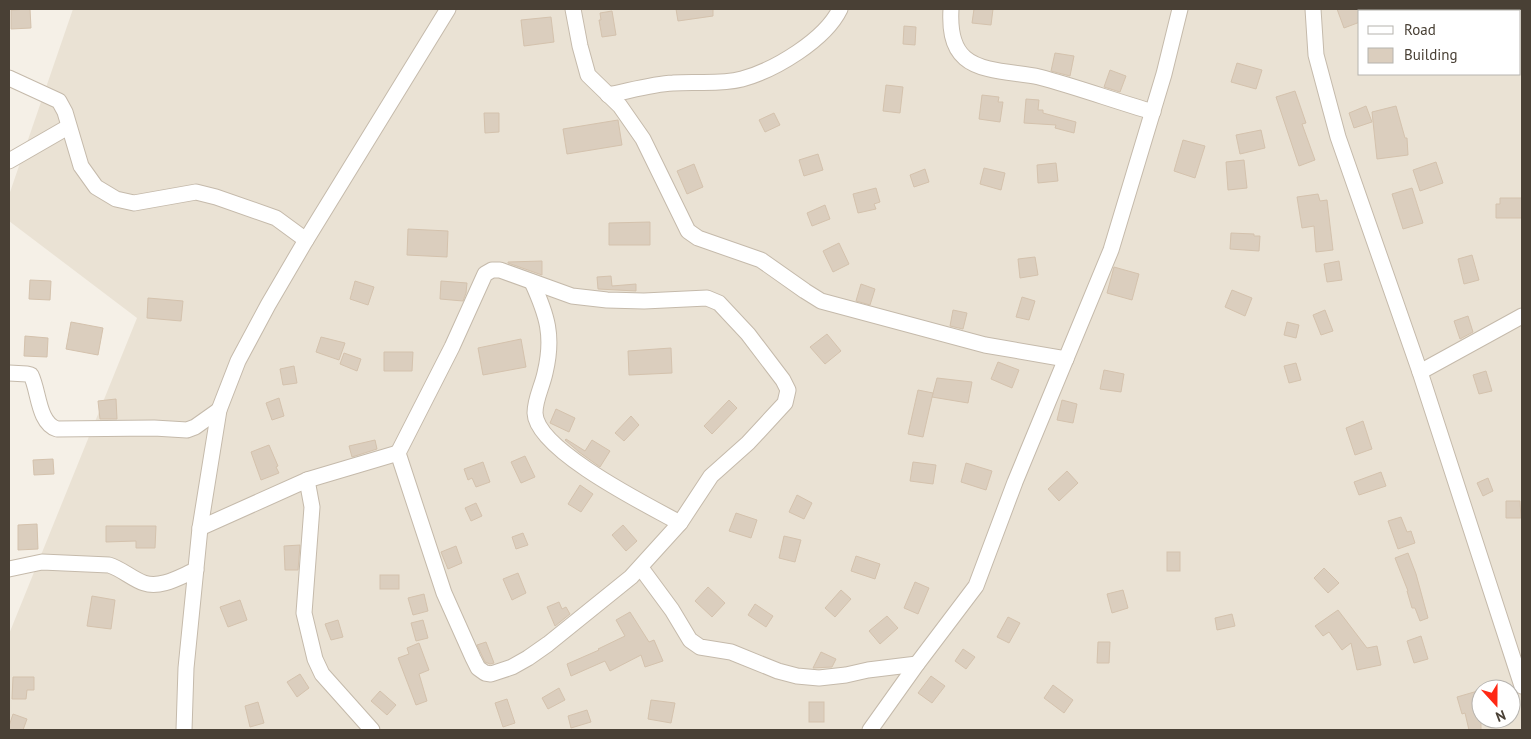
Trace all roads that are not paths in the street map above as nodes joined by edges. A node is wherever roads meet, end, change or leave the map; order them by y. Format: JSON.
{"nodes":[{"id":1,"x":448,"y":9,"type":"edge"},
{"id":2,"x":573,"y":9,"type":"edge"},
{"id":3,"x":840,"y":9,"type":"edge"},
{"id":4,"x":951,"y":9,"type":"edge"},
{"id":5,"x":1180,"y":9,"type":"edge"},
{"id":6,"x":1313,"y":9,"type":"edge"},
{"id":7,"x":9,"y":78,"type":"edge"},
{"id":8,"x":608,"y":95,"type":"junction"},
{"id":9,"x":1153,"y":112,"type":"junction"},
{"id":10,"x":68,"y":127,"type":"junction"},
{"id":11,"x":9,"y":161,"type":"edge"},
{"id":12,"x":306,"y":240,"type":"junction"},
{"id":13,"x":532,"y":282,"type":"junction"},
{"id":14,"x":1522,"y":316,"type":"edge"},
{"id":15,"x":1066,"y":359,"type":"junction"},
{"id":16,"x":1420,"y":372,"type":"junction"},
{"id":17,"x":9,"y":373,"type":"edge"},
{"id":18,"x":219,"y":410,"type":"junction"},
{"id":19,"x":398,"y":453,"type":"junction"},
{"id":20,"x":307,"y":480,"type":"junction"},
{"id":21,"x":680,"y":523,"type":"junction"},
{"id":22,"x":200,"y":528,"type":"junction"},
{"id":23,"x":641,"y":568,"type":"junction"},
{"id":24,"x":9,"y":570,"type":"edge"},
{"id":25,"x":196,"y":570,"type":"junction"},
{"id":26,"x":917,"y":664,"type":"junction"},
{"id":27,"x":1522,"y":686,"type":"edge"},
{"id":28,"x":184,"y":730,"type":"edge"},
{"id":29,"x":372,"y":730,"type":"edge"},
{"id":30,"x":870,"y":730,"type":"edge"}],
"edges":[{"from":1,"to":12,"type":"street"},
{"from":2,"to":8,"type":"street"},
{"from":3,"to":8,"type":"street"},
{"from":4,"to":9,"type":"street"},
{"from":5,"to":9,"type":"street"},
{"from":6,"to":16,"type":"street"},
{"from":7,"to":10,"type":"street"},
{"from":8,"to":15,"type":"street"},
{"from":9,"to":15,"type":"street"},
{"from":10,"to":11,"type":"street"},
{"from":10,"to":12,"type":"street"},
{"from":12,"to":18,"type":"street"},
{"from":13,"to":19,"type":"street"},
{"from":13,"to":21,"type":"street"},
{"from":13,"to":21,"type":"street"},
{"from":14,"to":16,"type":"street"},
{"from":15,"to":26,"type":"street"},
{"from":16,"to":27,"type":"street"},
{"from":17,"to":18,"type":"street"},
{"from":18,"to":22,"type":"street"},
{"from":19,"to":20,"type":"street"},
{"from":19,"to":23,"type":"street"},
{"from":20,"to":22,"type":"street"},
{"from":20,"to":29,"type":"street"},
{"from":21,"to":23,"type":"street"},
{"from":22,"to":25,"type":"street"},
{"from":23,"to":26,"type":"street"},
{"from":24,"to":25,"type":"street"},
{"from":25,"to":28,"type":"street"},
{"from":26,"to":30,"type":"street"}]}
